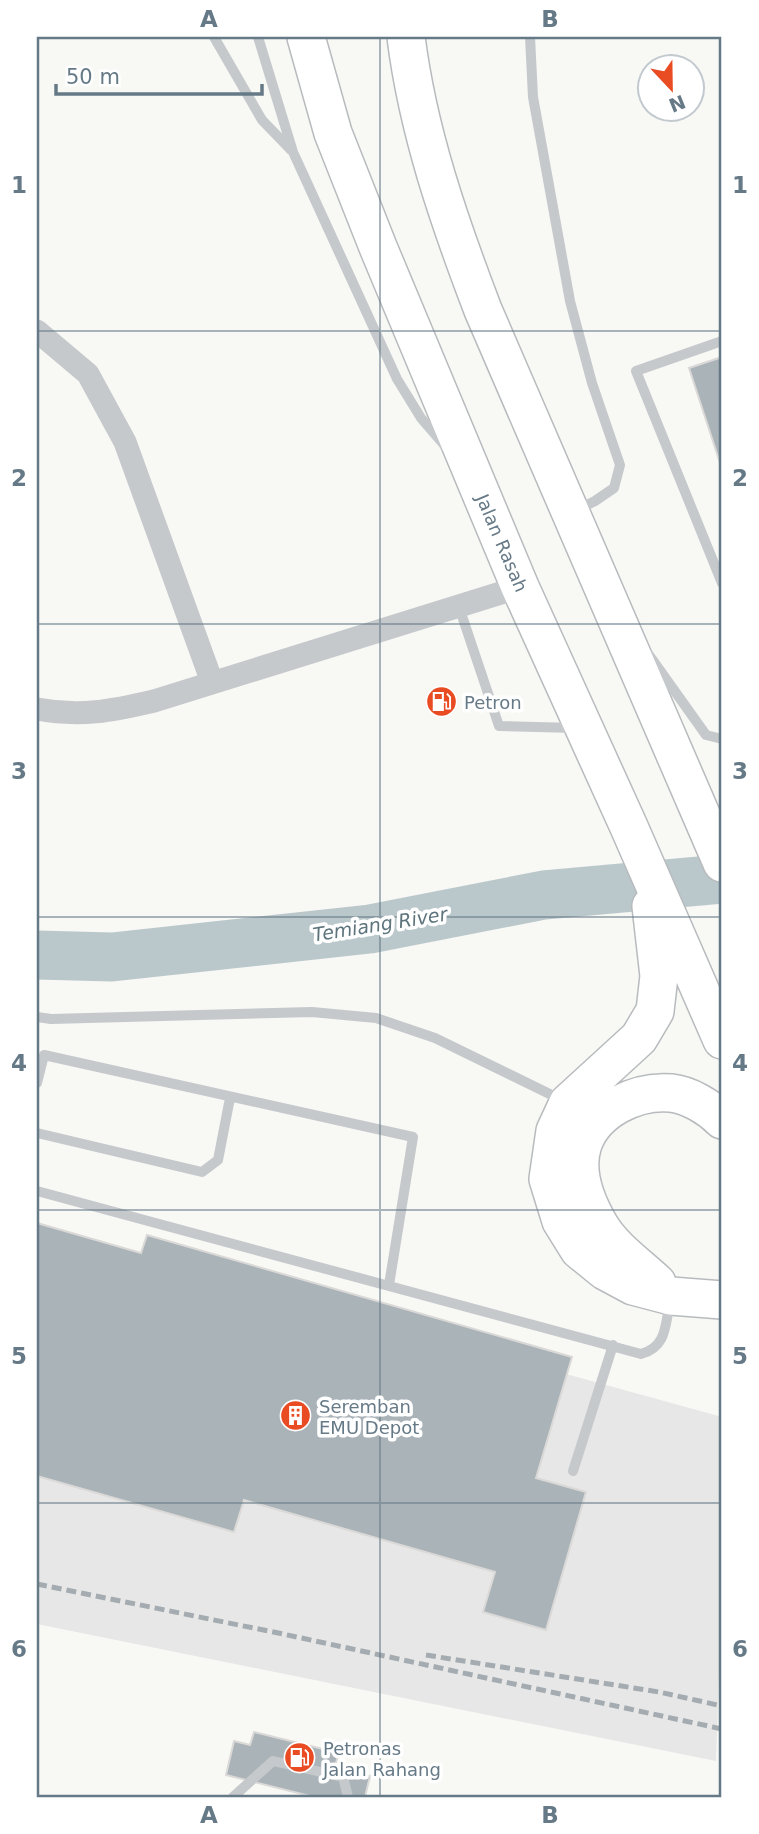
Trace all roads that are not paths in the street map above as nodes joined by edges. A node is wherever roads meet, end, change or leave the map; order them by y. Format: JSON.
{"nodes":[{"id":1,"x":214,"y":37,"type":"edge"},
{"id":2,"x":258,"y":37,"type":"edge"},
{"id":3,"x":306,"y":37,"type":"edge"},
{"id":4,"x":406,"y":37,"type":"edge"},
{"id":5,"x":530,"y":37,"type":"edge"},
{"id":6,"x":293,"y":152,"type":"junction"},
{"id":7,"x":37,"y":331,"type":"edge"},
{"id":8,"x":722,"y":341,"type":"edge"},
{"id":9,"x":475,"y":482,"type":"junction"},
{"id":10,"x":571,"y":513,"type":"junction"},
{"id":11,"x":722,"y":583,"type":"edge"},
{"id":12,"x":520,"y":587,"type":"junction"},
{"id":13,"x":605,"y":593,"type":"junction"},
{"id":14,"x":459,"y":607,"type":"junction"},
{"id":15,"x":636,"y":637,"type":"dead end"},
{"id":16,"x":644,"y":648,"type":"dead end"},
{"id":17,"x":212,"y":682,"type":"junction"},
{"id":18,"x":37,"y":709,"type":"edge"},
{"id":19,"x":585,"y":729,"type":"junction"},
{"id":20,"x":722,"y":739,"type":"edge"},
{"id":21,"x":722,"y":863,"type":"edge"},
{"id":22,"x":662,"y":926,"type":"junction"},
{"id":23,"x":37,"y":1017,"type":"edge"},
{"id":24,"x":722,"y":1040,"type":"edge"},
{"id":25,"x":37,"y":1083,"type":"edge"},
{"id":26,"x":230,"y":1097,"type":"junction"},
{"id":27,"x":568,"y":1103,"type":"junction"},
{"id":28,"x":722,"y":1120,"type":"edge"},
{"id":29,"x":37,"y":1133,"type":"edge"},
{"id":30,"x":37,"y":1191,"type":"edge"},
{"id":31,"x":389,"y":1285,"type":"junction"},
{"id":32,"x":671,"y":1296,"type":"junction"},
{"id":33,"x":722,"y":1300,"type":"edge"},
{"id":34,"x":613,"y":1345,"type":"junction"},
{"id":35,"x":573,"y":1471,"type":"dead end"},
{"id":36,"x":233,"y":1797,"type":"edge"},
{"id":37,"x":348,"y":1797,"type":"edge"}],
"edges":[{"from":1,"to":6,"type":"lane"},
{"from":2,"to":6,"type":"lane"},
{"from":3,"to":9,"type":"highway","name":"Jalan Rasah"},
{"from":4,"to":10,"type":"highway"},
{"from":5,"to":10,"type":"lane"},
{"from":6,"to":9,"type":"lane"},
{"from":7,"to":17,"type":"street"},
{"from":8,"to":11,"type":"lane"},
{"from":9,"to":12,"type":"highway","name":"Jalan Rasah"},
{"from":10,"to":13,"type":"highway"},
{"from":12,"to":14,"type":"street"},
{"from":12,"to":19,"type":"highway","name":"Jalan Rasah"},
{"from":13,"to":15,"type":"lane"},
{"from":13,"to":21,"type":"highway"},
{"from":14,"to":17,"type":"street"},
{"from":14,"to":19,"type":"lane"},
{"from":16,"to":20,"type":"lane"},
{"from":17,"to":18,"type":"street"},
{"from":19,"to":22,"type":"highway","name":"Jalan Rasah"},
{"from":22,"to":24,"type":"highway","name":"Jalan Rasah"},
{"from":22,"to":27,"type":"highway"},
{"from":23,"to":27,"type":"lane"},
{"from":25,"to":26,"type":"lane"},
{"from":26,"to":29,"type":"lane"},
{"from":26,"to":31,"type":"lane"},
{"from":27,"to":32,"type":"highway"},
{"from":28,"to":32,"type":"highway"},
{"from":30,"to":31,"type":"lane"},
{"from":31,"to":34,"type":"lane"},
{"from":32,"to":33,"type":"highway"},
{"from":32,"to":34,"type":"lane"},
{"from":34,"to":35,"type":"lane"},
{"from":36,"to":37,"type":"lane"}]}
